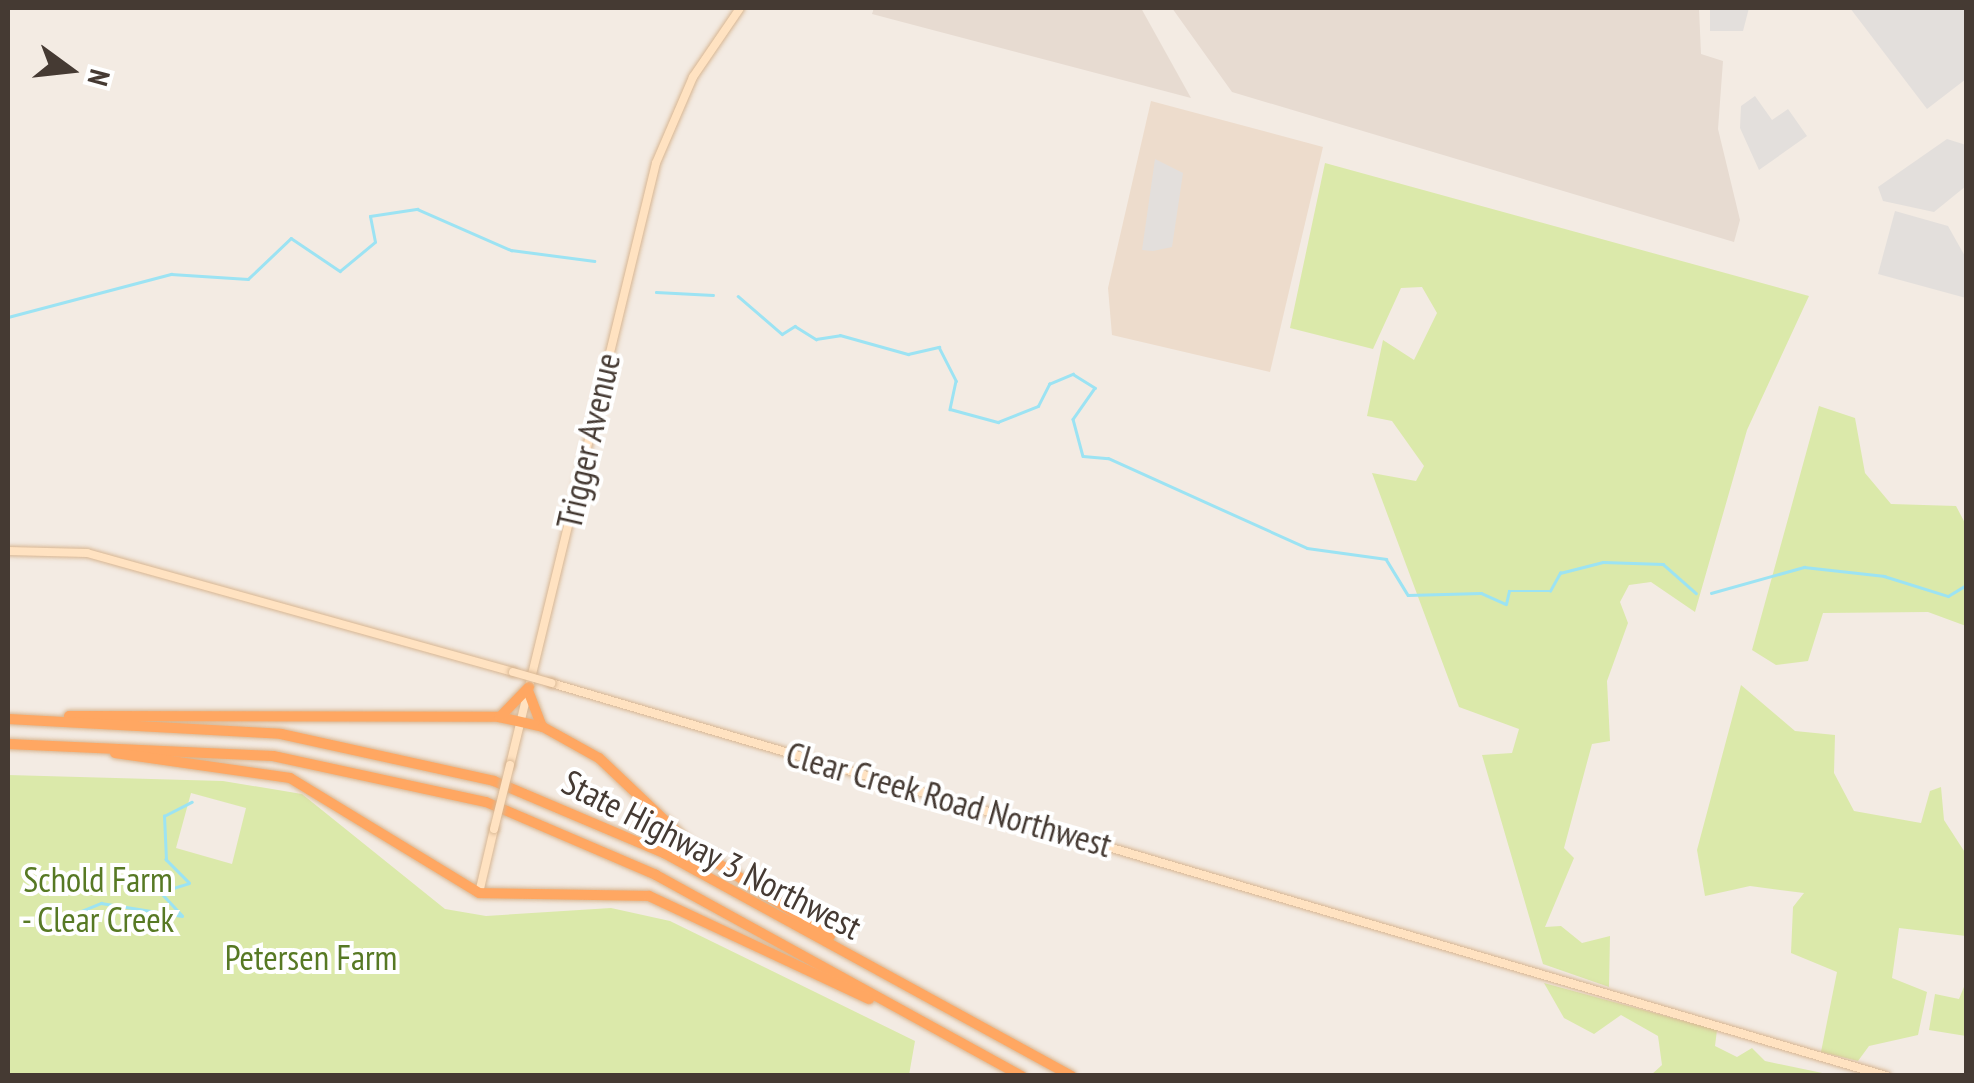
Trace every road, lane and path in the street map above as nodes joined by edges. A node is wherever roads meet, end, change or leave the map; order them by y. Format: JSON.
{"nodes":[{"id":1,"x":740,"y":8,"type":"edge"},
{"id":2,"x":8,"y":552,"type":"edge"},
{"id":3,"x":529,"y":687,"type":"junction"},
{"id":4,"x":498,"y":718,"type":"junction"},
{"id":5,"x":12,"y":719,"type":"edge"},
{"id":6,"x":520,"y":721,"type":"junction"},
{"id":7,"x":543,"y":727,"type":"junction"},
{"id":8,"x":8,"y":744,"type":"edge"},
{"id":9,"x":50,"y":746,"type":"junction"},
{"id":10,"x":479,"y":892,"type":"junction"},
{"id":11,"x":880,"y":971,"type":"junction"},
{"id":12,"x":919,"y":1020,"type":"junction"},
{"id":13,"x":1021,"y":1076,"type":"edge"},
{"id":14,"x":1071,"y":1076,"type":"edge"},
{"id":15,"x":1886,"y":1076,"type":"edge"}],
"edges":[{"from":1,"to":3,"type":"main road","name":"Trigger Avenue"},
{"from":2,"to":15,"type":"main road","name":"Clear Creek Road Northwest","bridge":true},
{"from":3,"to":4,"type":"highway"},
{"from":3,"to":6,"type":"main road","name":"Trigger Avenue"},
{"from":3,"to":7,"type":"highway"},
{"from":4,"to":5,"type":"highway"},
{"from":4,"to":6,"type":"highway"},
{"from":5,"to":11,"type":"highway","name":"State Highway 3 Northwest"},
{"from":6,"to":7,"type":"highway"},
{"from":6,"to":10,"type":"main road","name":"Trigger Avenue","bridge":true},
{"from":7,"to":11,"type":"highway"},
{"from":8,"to":9,"type":"highway","name":"State Highway 3 Northwest"},
{"from":9,"to":10,"type":"highway"},
{"from":9,"to":12,"type":"highway","name":"State Highway 3 Northwest"},
{"from":10,"to":12,"type":"highway"},
{"from":11,"to":14,"type":"highway","name":"State Highway 3 Northwest"},
{"from":12,"to":13,"type":"highway","name":"State Highway 3 Northwest"}]}
